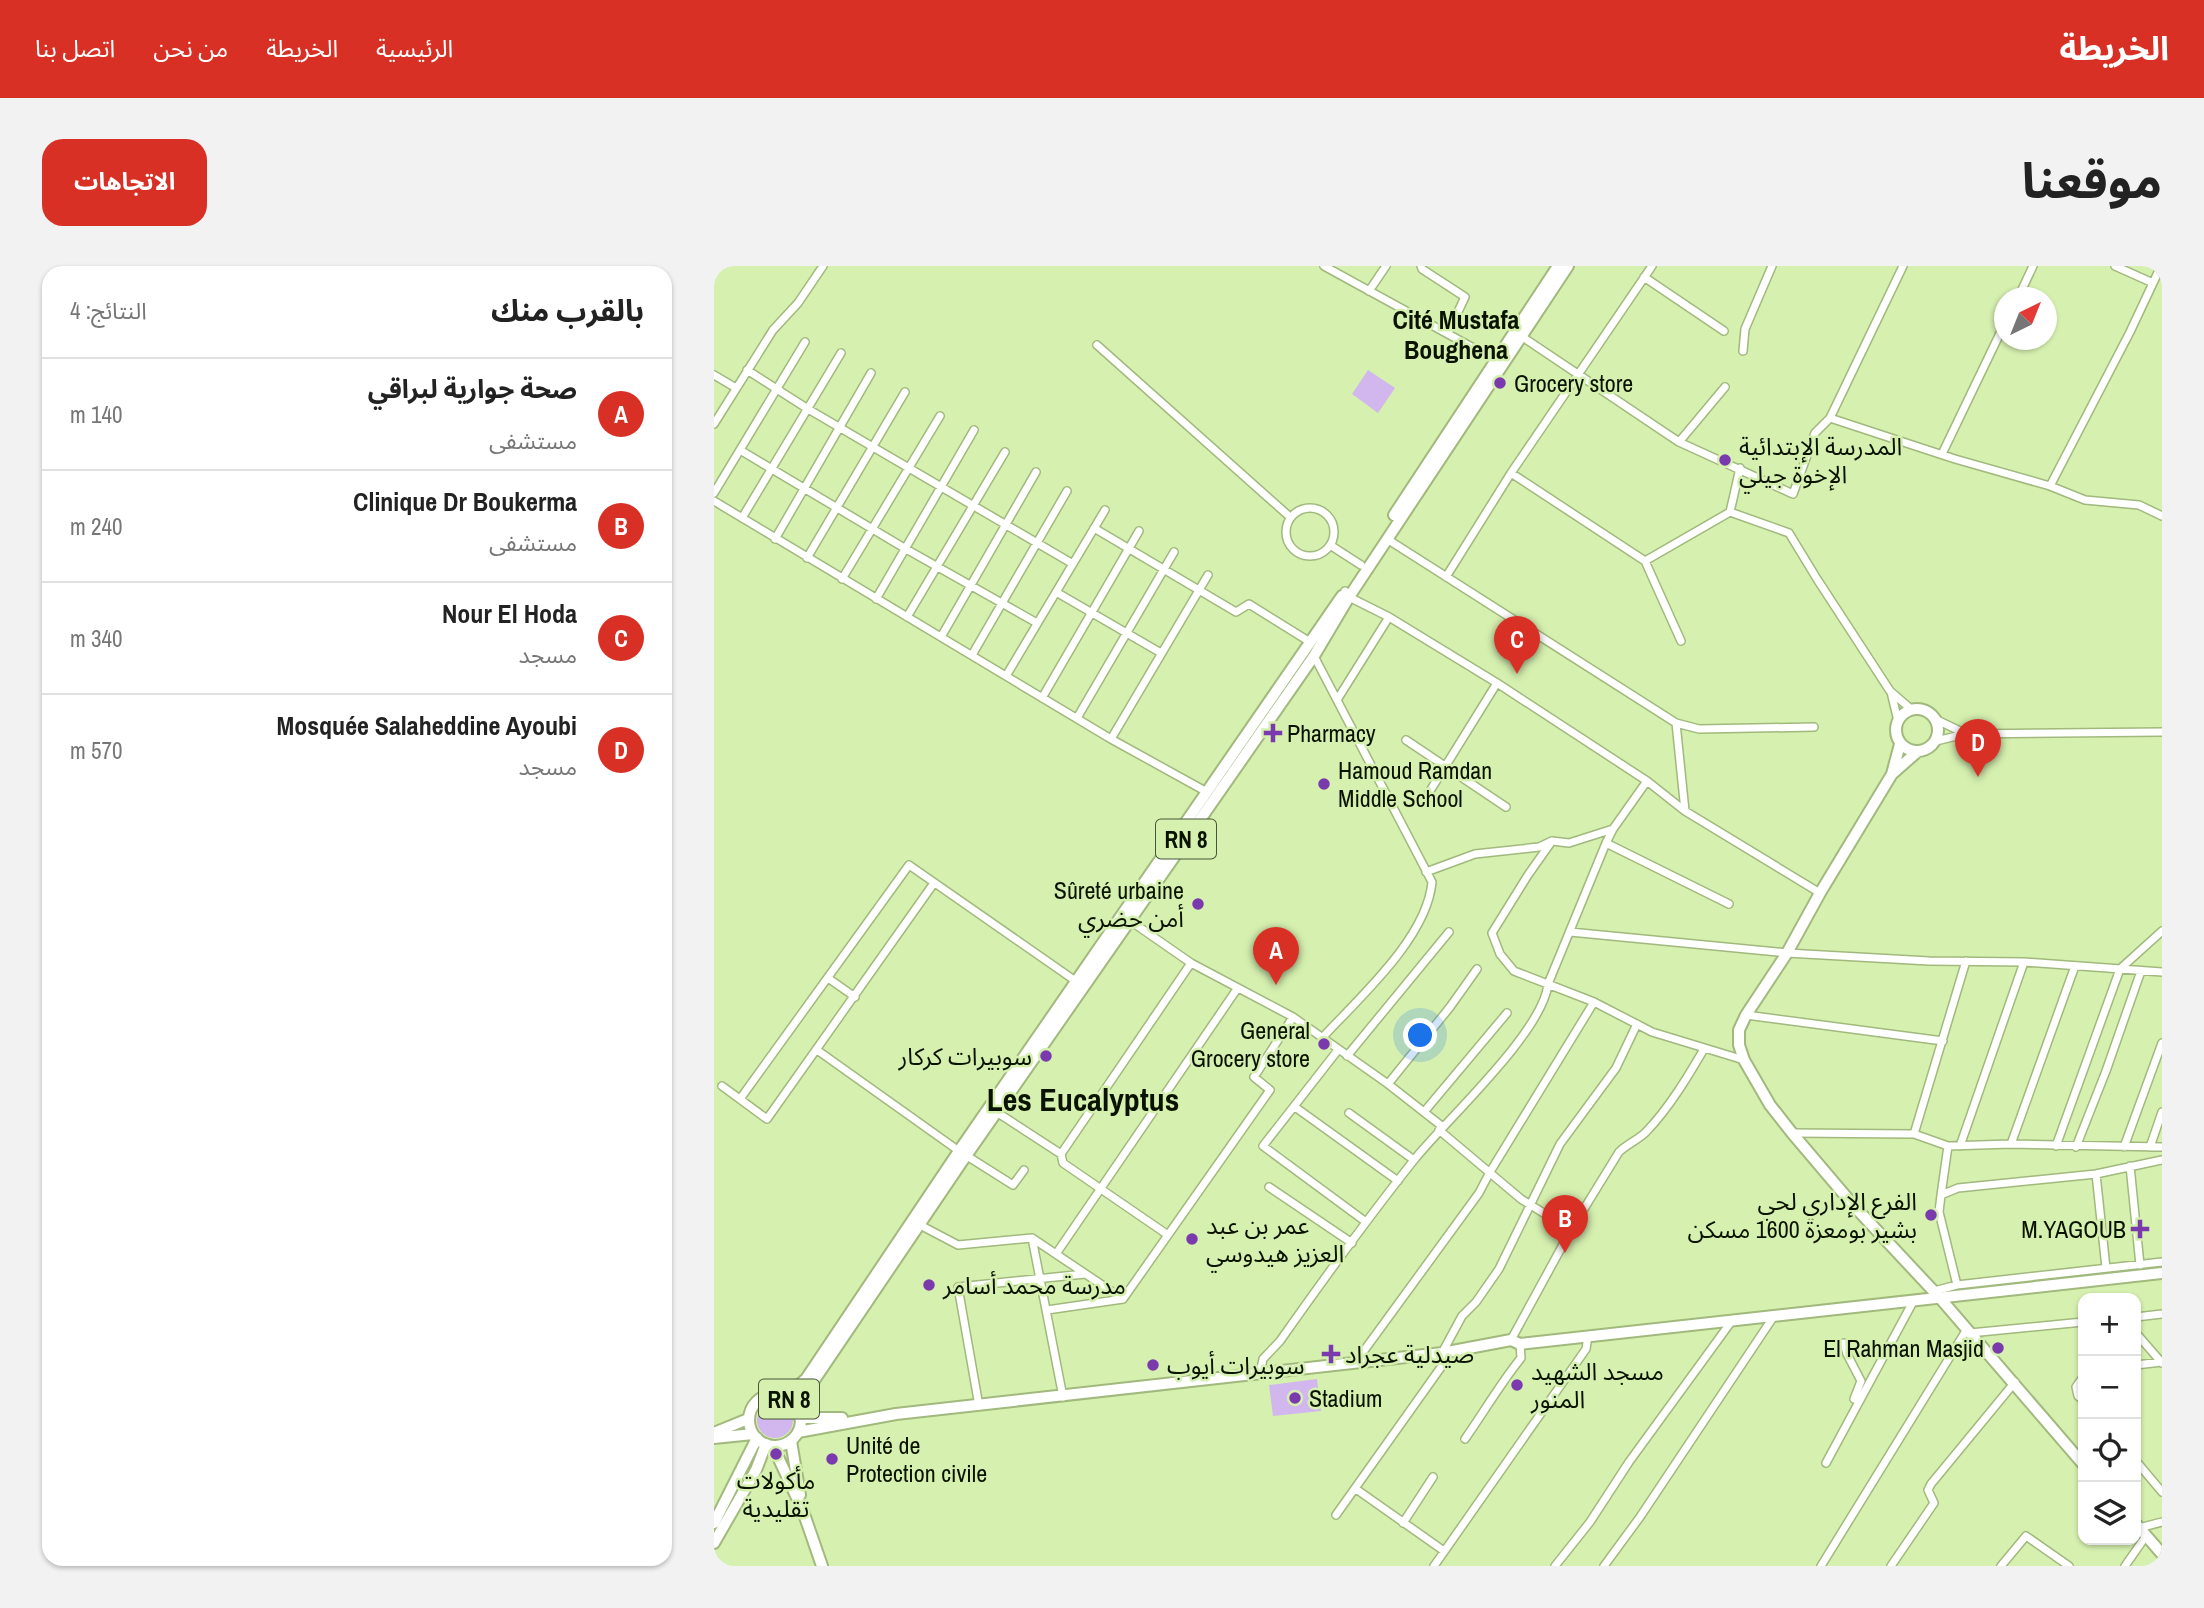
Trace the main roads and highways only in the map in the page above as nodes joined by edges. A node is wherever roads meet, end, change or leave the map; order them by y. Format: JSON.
{"nodes":[{"id":1,"x":1558,"y":266,"type":"edge"},
{"id":2,"x":1568,"y":266,"type":"edge"},
{"id":3,"x":1499,"y":362,"type":"junction"},
{"id":4,"x":1347,"y":594,"type":"junction"},
{"id":5,"x":1900,"y":744,"type":"junction"},
{"id":6,"x":1917,"y":752,"type":"junction"},
{"id":7,"x":1892,"y":775,"type":"junction"},
{"id":8,"x":1126,"y":918,"type":"junction"},
{"id":9,"x":963,"y":1154,"type":"junction"},
{"id":10,"x":2162,"y":1273,"type":"edge"},
{"id":11,"x":1937,"y":1295,"type":"junction"},
{"id":12,"x":786,"y":1397,"type":"junction"},
{"id":13,"x":796,"y":1406,"type":"junction"},
{"id":14,"x":800,"y":1418,"type":"junction"},
{"id":15,"x":748,"y":1419,"type":"junction"},
{"id":16,"x":866,"y":1419,"type":"junction"},
{"id":17,"x":714,"y":1433,"type":"edge"},
{"id":18,"x":795,"y":1437,"type":"junction"},
{"id":19,"x":714,"y":1438,"type":"edge"},
{"id":20,"x":762,"y":1441,"type":"junction"},
{"id":21,"x":2078,"y":1458,"type":"edge"},
{"id":22,"x":803,"y":1511,"type":"junction"},
{"id":23,"x":714,"y":1523,"type":"edge"},
{"id":24,"x":2141,"y":1531,"type":"edge"},
{"id":25,"x":714,"y":1543,"type":"edge"},
{"id":26,"x":2160,"y":1550,"type":"edge"},
{"id":27,"x":822,"y":1566,"type":"edge"}],
"edges":[{"from":1,"to":3,"type":"main road","number":"RN 8"},
{"from":2,"to":3,"type":"main road","number":"RN 8"},
{"from":3,"to":4,"type":"main road","number":"RN 8"},
{"from":3,"to":4,"type":"main road","number":"RN 8"},
{"from":4,"to":8,"type":"main road","number":"RN 8"},
{"from":4,"to":8,"type":"main road","number":"RN 8"},
{"from":5,"to":6,"type":"main road"},
{"from":5,"to":6,"type":"main road"},
{"from":5,"to":7,"type":"main road"},
{"from":6,"to":7,"type":"main road"},
{"from":7,"to":11,"type":"main road"},
{"from":8,"to":9,"type":"main road","number":"RN 8"},
{"from":8,"to":9,"type":"main road","number":"RN 8"},
{"from":9,"to":12,"type":"main road","number":"RN 8"},
{"from":9,"to":13,"type":"main road","number":"RN 8"},
{"from":10,"to":11,"type":"main road"},
{"from":11,"to":16,"type":"main road"},
{"from":11,"to":21,"type":"main road"},
{"from":12,"to":13,"type":"main road","number":"RN 8"},
{"from":12,"to":15,"type":"main road","number":"RN 8"},
{"from":13,"to":14,"type":"main road","number":"RN 8"},
{"from":14,"to":16,"type":"main road"},
{"from":14,"to":18,"type":"main road","number":"RN 8"},
{"from":15,"to":17,"type":"main road"},
{"from":15,"to":20,"type":"main road","number":"RN 8"},
{"from":16,"to":18,"type":"main road"},
{"from":18,"to":20,"type":"main road","number":"RN 8"},
{"from":18,"to":22,"type":"main road"},
{"from":19,"to":20,"type":"main road"},
{"from":20,"to":22,"type":"main road"},
{"from":20,"to":23,"type":"main road","number":"RN 8"},
{"from":20,"to":25,"type":"main road","number":"RN 8"},
{"from":22,"to":27,"type":"main road"},
{"from":24,"to":26,"type":"main road"}]}
